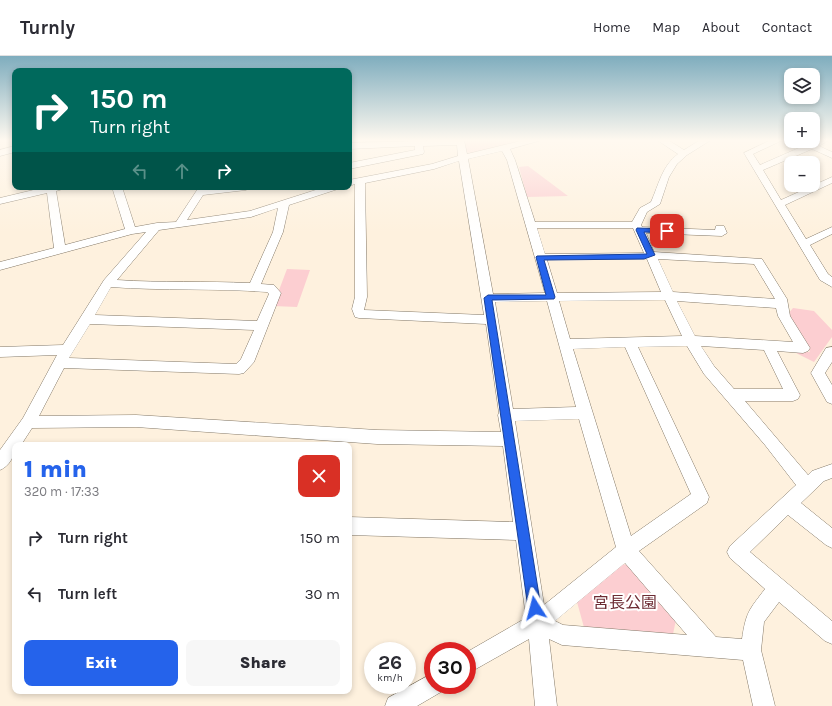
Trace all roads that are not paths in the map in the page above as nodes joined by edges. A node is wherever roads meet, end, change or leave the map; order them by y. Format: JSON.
{"nodes":[{"id":1,"x":412,"y":170,"type":"edge"},
{"id":2,"x":465,"y":170,"type":"edge"},
{"id":3,"x":514,"y":170,"type":"edge"},
{"id":4,"x":667,"y":170,"type":"edge"},
{"id":5,"x":759,"y":170,"type":"edge"},
{"id":6,"x":832,"y":180,"type":"edge"},
{"id":7,"x":352,"y":182,"type":"edge"},
{"id":8,"x":46,"y":190,"type":"edge"},
{"id":9,"x":54,"y":190,"type":"edge"},
{"id":10,"x":120,"y":190,"type":"edge"},
{"id":11,"x":202,"y":190,"type":"edge"},
{"id":12,"x":302,"y":190,"type":"edge"},
{"id":13,"x":325,"y":190,"type":"edge"},
{"id":14,"x":309,"y":195,"type":"junction"},
{"id":15,"x":0,"y":201,"type":"edge"},
{"id":16,"x":284,"y":204,"type":"junction"},
{"id":17,"x":780,"y":204,"type":"junction"},
{"id":18,"x":180,"y":223,"type":"junction"},
{"id":19,"x":531,"y":225,"type":"junction"},
{"id":20,"x":157,"y":226,"type":"junction"},
{"id":21,"x":637,"y":227,"type":"junction"},
{"id":22,"x":720,"y":228,"type":"dead end"},
{"id":23,"x":832,"y":230,"type":"edge"},
{"id":24,"x":131,"y":231,"type":"junction"},
{"id":25,"x":804,"y":244,"type":"junction"},
{"id":26,"x":60,"y":250,"type":"junction"},
{"id":27,"x":651,"y":255,"type":"junction"},
{"id":28,"x":540,"y":257,"type":"junction"},
{"id":29,"x":0,"y":266,"type":"edge"},
{"id":30,"x":108,"y":283,"type":"junction"},
{"id":31,"x":832,"y":283,"type":"edge"},
{"id":32,"x":254,"y":287,"type":"junction"},
{"id":33,"x":669,"y":296,"type":"junction"},
{"id":34,"x":551,"y":297,"type":"junction"},
{"id":35,"x":488,"y":298,"type":"junction"},
{"id":36,"x":782,"y":304,"type":"junction"},
{"id":37,"x":86,"y":319,"type":"junction"},
{"id":38,"x":490,"y":320,"type":"junction"},
{"id":39,"x":262,"y":326,"type":"junction"},
{"id":40,"x":691,"y":341,"type":"junction"},
{"id":41,"x":629,"y":342,"type":"junction"},
{"id":42,"x":565,"y":344,"type":"junction"},
{"id":43,"x":768,"y":346,"type":"junction"},
{"id":44,"x":67,"y":350,"type":"junction"},
{"id":45,"x":0,"y":352,"type":"edge"},
{"id":46,"x":832,"y":352,"type":"edge"},
{"id":47,"x":60,"y":363,"type":"junction"},
{"id":48,"x":730,"y":395,"type":"junction"},
{"id":49,"x":832,"y":398,"type":"edge"},
{"id":50,"x":584,"y":413,"type":"junction"},
{"id":51,"x":505,"y":415,"type":"junction"},
{"id":52,"x":28,"y":422,"type":"junction"},
{"id":53,"x":510,"y":439,"type":"junction"},
{"id":54,"x":14,"y":442,"type":"edge"},
{"id":55,"x":12,"y":445,"type":"edge"},
{"id":56,"x":0,"y":463,"type":"edge"},
{"id":57,"x":832,"y":471,"type":"edge"},
{"id":58,"x":807,"y":486,"type":"junction"},
{"id":59,"x":788,"y":504,"type":"junction"},
{"id":60,"x":352,"y":526,"type":"edge"},
{"id":61,"x":523,"y":530,"type":"junction"},
{"id":62,"x":832,"y":539,"type":"edge"},
{"id":63,"x":626,"y":550,"type":"junction"},
{"id":64,"x":778,"y":588,"type":"junction"},
{"id":65,"x":537,"y":623,"type":"junction"},
{"id":66,"x":832,"y":634,"type":"edge"},
{"id":67,"x":711,"y":647,"type":"junction"},
{"id":68,"x":752,"y":650,"type":"junction"},
{"id":69,"x":476,"y":659,"type":"edge"},
{"id":70,"x":424,"y":689,"type":"edge"},
{"id":71,"x":396,"y":706,"type":"edge"},
{"id":72,"x":546,"y":706,"type":"edge"},
{"id":73,"x":764,"y":706,"type":"edge"}],
"edges":[{"from":1,"to":7,"type":"street"},
{"from":2,"to":35,"type":"street"},
{"from":3,"to":19,"type":"street"},
{"from":4,"to":21,"type":"street"},
{"from":5,"to":17,"type":"street"},
{"from":6,"to":17,"type":"street"},
{"from":7,"to":38,"type":"street"},
{"from":8,"to":15,"type":"street"},
{"from":9,"to":26,"type":"street"},
{"from":10,"to":24,"type":"street"},
{"from":11,"to":18,"type":"street"},
{"from":12,"to":14,"type":"street"},
{"from":13,"to":14,"type":"street"},
{"from":14,"to":16,"type":"street"},
{"from":16,"to":18,"type":"street"},
{"from":16,"to":32,"type":"street"},
{"from":17,"to":25,"type":"street"},
{"from":18,"to":20,"type":"street"},
{"from":19,"to":21,"type":"street"},
{"from":19,"to":28,"type":"street"},
{"from":20,"to":24,"type":"street"},
{"from":20,"to":30,"type":"street"},
{"from":21,"to":22,"type":"street"},
{"from":21,"to":27,"type":"street"},
{"from":23,"to":25,"type":"street"},
{"from":24,"to":26,"type":"street"},
{"from":25,"to":31,"type":"street"},
{"from":26,"to":29,"type":"street"},
{"from":27,"to":28,"type":"street"},
{"from":27,"to":33,"type":"street"},
{"from":27,"to":36,"type":"street"},
{"from":28,"to":34,"type":"street"},
{"from":30,"to":32,"type":"street"},
{"from":30,"to":37,"type":"street"},
{"from":32,"to":39,"type":"street"},
{"from":33,"to":34,"type":"street"},
{"from":33,"to":36,"type":"street"},
{"from":33,"to":40,"type":"street"},
{"from":34,"to":35,"type":"street"},
{"from":34,"to":42,"type":"street"},
{"from":35,"to":38,"type":"street"},
{"from":36,"to":43,"type":"street"},
{"from":37,"to":39,"type":"street"},
{"from":37,"to":44,"type":"street"},
{"from":38,"to":51,"type":"street"},
{"from":39,"to":47,"type":"street"},
{"from":40,"to":41,"type":"street"},
{"from":40,"to":43,"type":"street"},
{"from":40,"to":48,"type":"street"},
{"from":41,"to":42,"type":"street"},
{"from":41,"to":63,"type":"street"},
{"from":42,"to":50,"type":"street"},
{"from":43,"to":48,"type":"street"},
{"from":44,"to":45,"type":"street"},
{"from":44,"to":47,"type":"street"},
{"from":46,"to":49,"type":"street"},
{"from":47,"to":52,"type":"street"},
{"from":48,"to":58,"type":"street"},
{"from":50,"to":51,"type":"street"},
{"from":50,"to":63,"type":"street"},
{"from":51,"to":53,"type":"street"},
{"from":52,"to":53,"type":"street"},
{"from":52,"to":54,"type":"street"},
{"from":53,"to":61,"type":"street"},
{"from":55,"to":56,"type":"street"},
{"from":57,"to":58,"type":"street"},
{"from":58,"to":59,"type":"street"},
{"from":59,"to":62,"type":"street"},
{"from":59,"to":64,"type":"street"},
{"from":60,"to":61,"type":"street"},
{"from":61,"to":65,"type":"street"},
{"from":63,"to":65,"type":"street"},
{"from":63,"to":67,"type":"street"},
{"from":64,"to":66,"type":"street"},
{"from":64,"to":68,"type":"street"},
{"from":65,"to":67,"type":"street"},
{"from":65,"to":69,"type":"street"},
{"from":65,"to":72,"type":"street"},
{"from":67,"to":68,"type":"street"},
{"from":68,"to":73,"type":"street"},
{"from":70,"to":71,"type":"street"}]}
